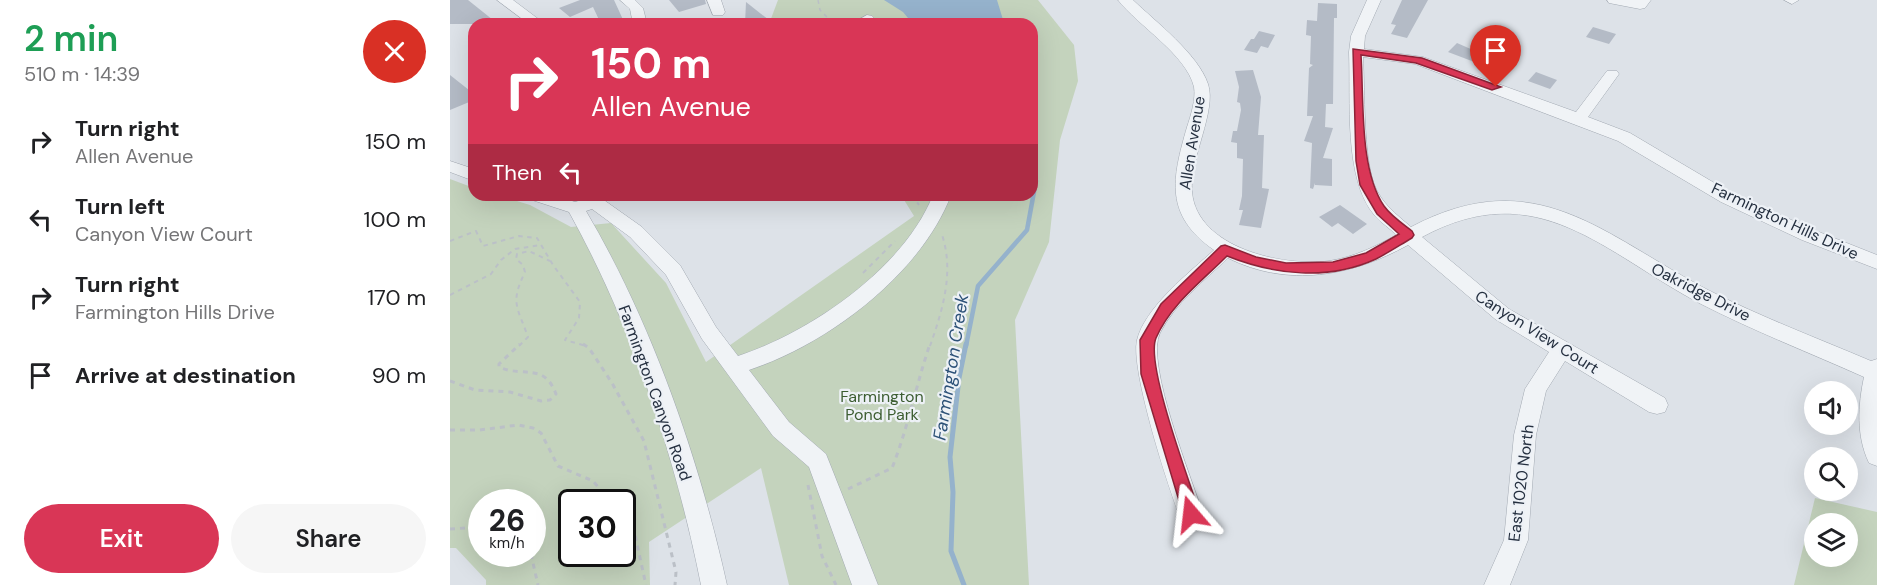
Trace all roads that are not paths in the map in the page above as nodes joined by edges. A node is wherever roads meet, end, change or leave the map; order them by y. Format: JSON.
{"nodes":[{"id":1,"x":504,"y":0,"type":"edge"},
{"id":2,"x":627,"y":0,"type":"edge"},
{"id":3,"x":1125,"y":0,"type":"edge"},
{"id":4,"x":1374,"y":0,"type":"edge"},
{"id":5,"x":1614,"y":0,"type":"edge"},
{"id":6,"x":1642,"y":3,"type":"edge"},
{"id":7,"x":529,"y":18,"type":"edge"},
{"id":8,"x":638,"y":18,"type":"edge"},
{"id":9,"x":1356,"y":52,"type":"junction"},
{"id":10,"x":1612,"y":74,"type":"dead end"},
{"id":11,"x":1579,"y":118,"type":"junction"},
{"id":12,"x":450,"y":166,"type":"edge"},
{"id":13,"x":468,"y":173,"type":"edge"},
{"id":14,"x":553,"y":201,"type":"edge"},
{"id":15,"x":940,"y":201,"type":"edge"},
{"id":16,"x":575,"y":208,"type":"junction"},
{"id":17,"x":1407,"y":235,"type":"junction"},
{"id":18,"x":1225,"y":250,"type":"junction"},
{"id":19,"x":1877,"y":262,"type":"edge"},
{"id":20,"x":1561,"y":350,"type":"junction"},
{"id":21,"x":735,"y":366,"type":"junction"},
{"id":22,"x":1877,"y":371,"type":"edge"},
{"id":23,"x":1657,"y":405,"type":"dead end"},
{"id":24,"x":1877,"y":456,"type":"edge"},
{"id":25,"x":1191,"y":514,"type":"dead end"},
{"id":26,"x":714,"y":585,"type":"edge"},
{"id":27,"x":865,"y":585,"type":"edge"},
{"id":28,"x":1497,"y":585,"type":"edge"}],
"edges":[{"from":1,"to":7,"type":"street"},
{"from":2,"to":8,"type":"street"},
{"from":3,"to":18,"type":"street","name":"Allen Avenue"},
{"from":4,"to":9,"type":"street","name":"Canyon View Court"},
{"from":5,"to":6,"type":"street"},
{"from":9,"to":11,"type":"street","name":"Farmington Hills Drive"},
{"from":9,"to":17,"type":"street","name":"Canyon View Court"},
{"from":10,"to":11,"type":"street"},
{"from":11,"to":19,"type":"street","name":"Farmington Hills Drive"},
{"from":12,"to":13,"type":"street"},
{"from":14,"to":16,"type":"street"},
{"from":15,"to":21,"type":"street"},
{"from":16,"to":21,"type":"street"},
{"from":16,"to":26,"type":"street","name":"Farmington Canyon Road"},
{"from":17,"to":18,"type":"street","name":"Allen Avenue"},
{"from":17,"to":20,"type":"street","name":"Canyon View Court"},
{"from":17,"to":22,"type":"street","name":"Oakridge Drive"},
{"from":18,"to":25,"type":"street"},
{"from":20,"to":23,"type":"street","name":"Canyon View Court"},
{"from":20,"to":28,"type":"street","name":"East 1020 North"},
{"from":21,"to":27,"type":"street"},
{"from":22,"to":24,"type":"street"}]}
